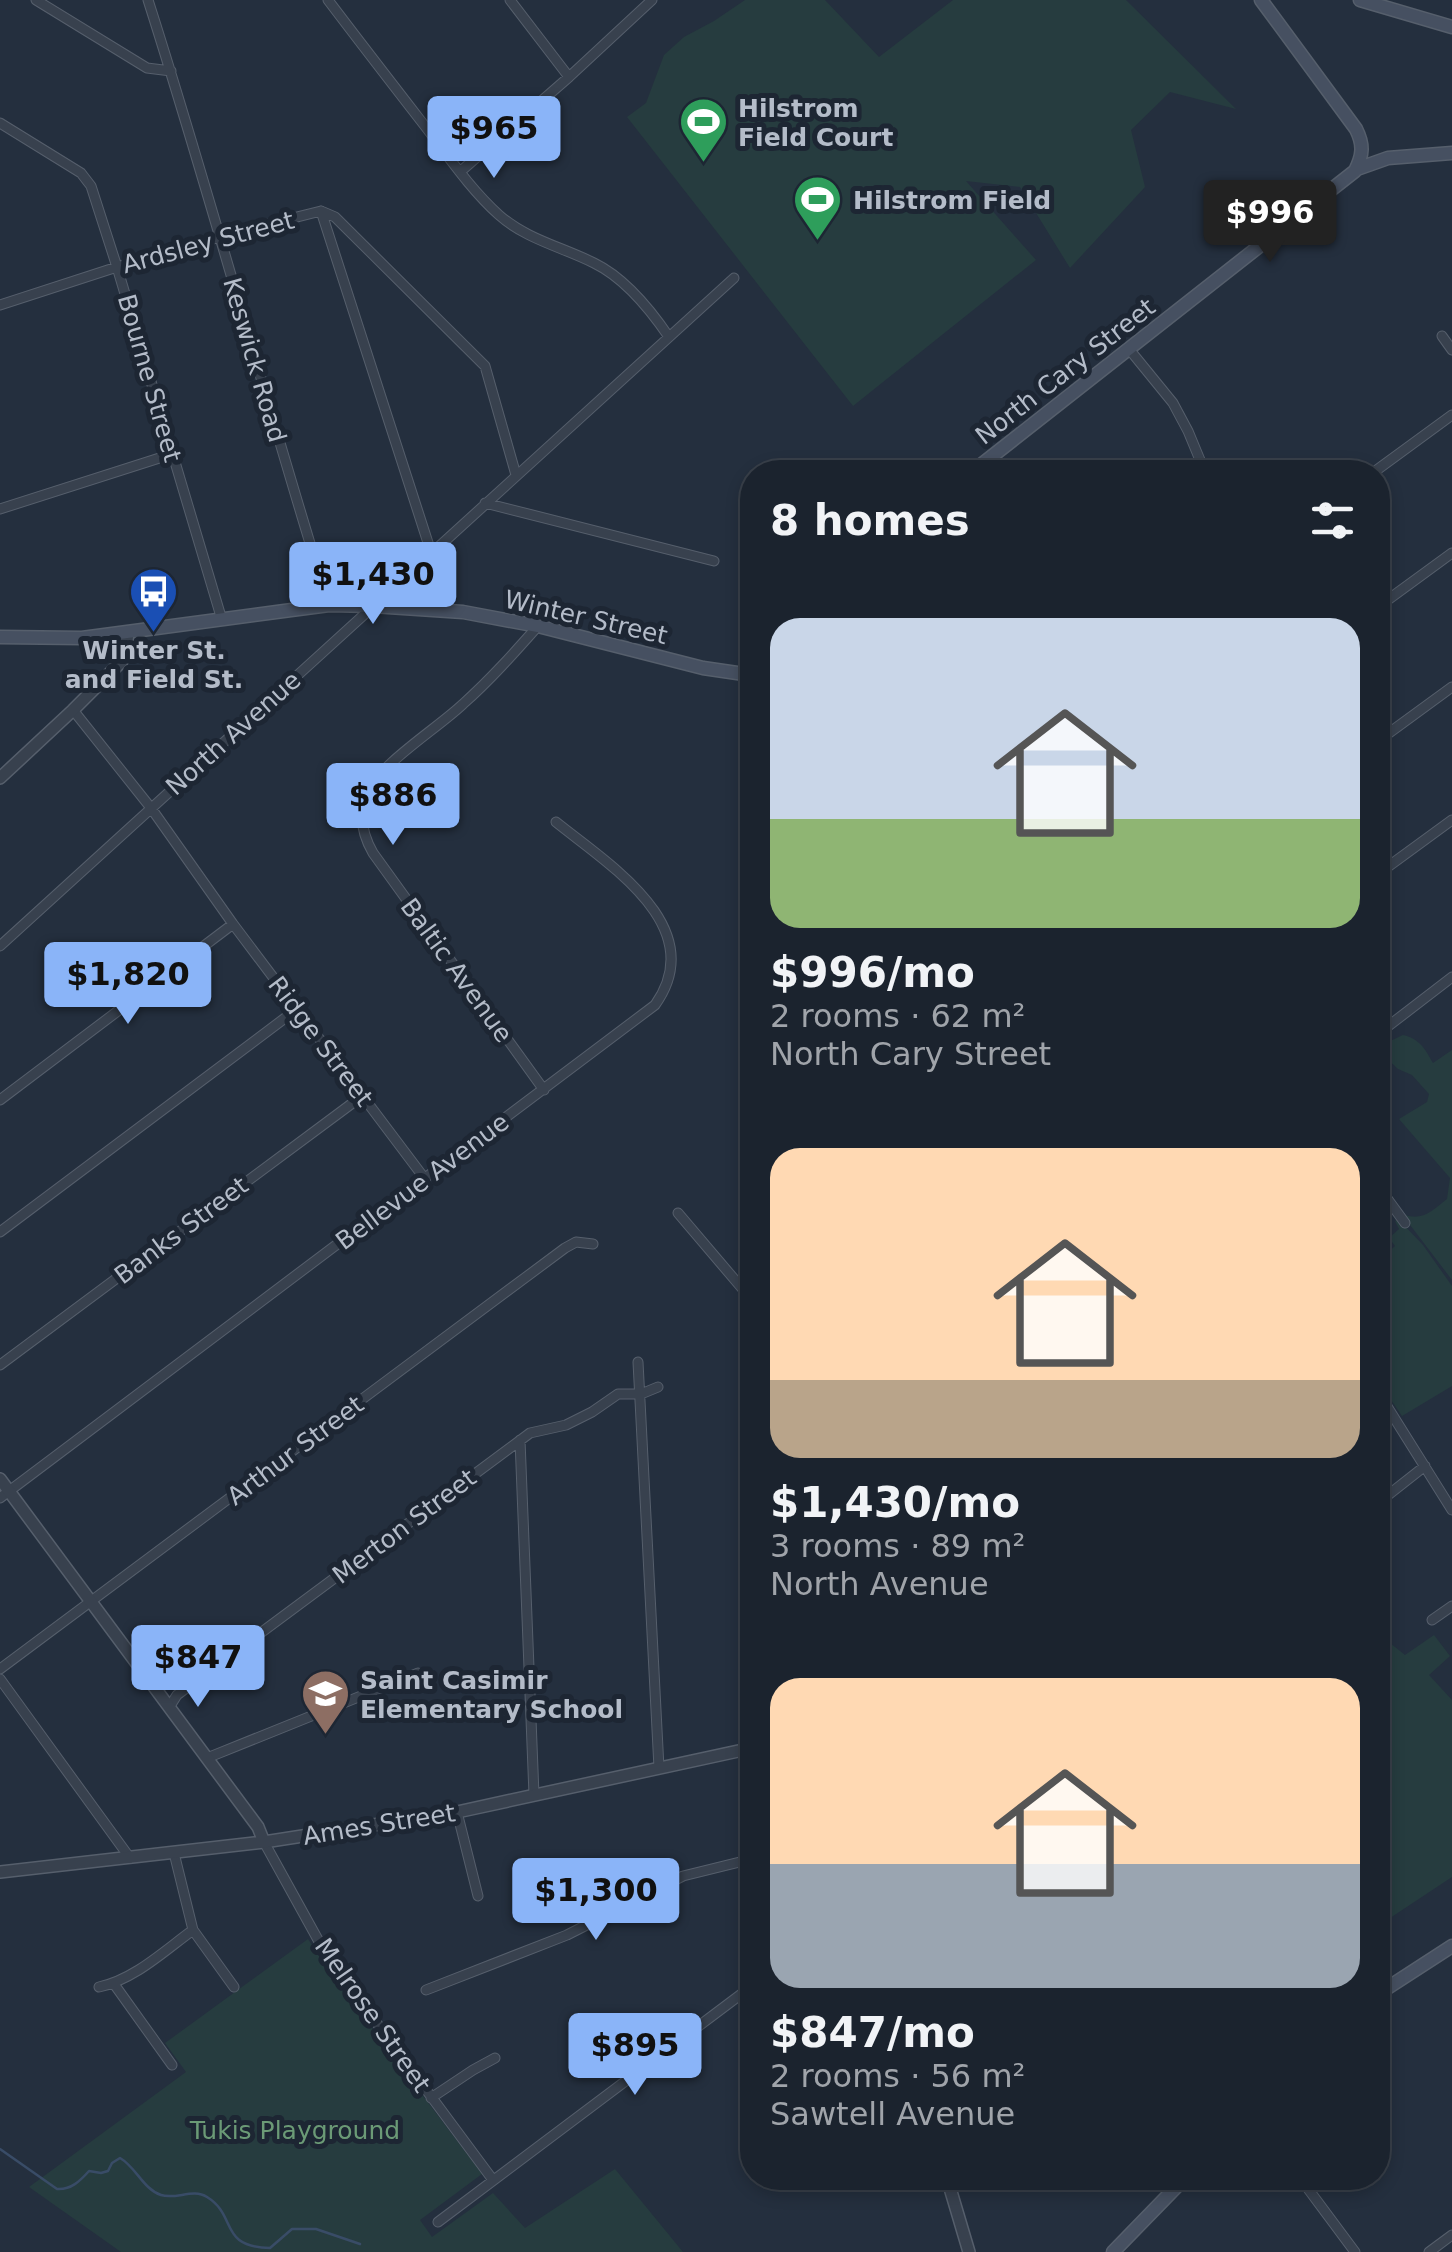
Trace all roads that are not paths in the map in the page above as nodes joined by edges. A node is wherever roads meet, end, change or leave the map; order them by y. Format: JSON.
{"nodes":[{"id":1,"x":36,"y":0,"type":"edge"},
{"id":2,"x":148,"y":0,"type":"edge"},
{"id":3,"x":328,"y":0,"type":"edge"},
{"id":4,"x":510,"y":0,"type":"edge"},
{"id":5,"x":652,"y":0,"type":"edge"},
{"id":6,"x":1261,"y":0,"type":"edge"},
{"id":7,"x":1360,"y":0,"type":"edge"},
{"id":8,"x":1452,"y":27,"type":"edge"},
{"id":9,"x":171,"y":72,"type":"junction"},
{"id":10,"x":569,"y":77,"type":"junction"},
{"id":11,"x":0,"y":123,"type":"edge"},
{"id":12,"x":1452,"y":153,"type":"edge"},
{"id":13,"x":1355,"y":171,"type":"junction"},
{"id":14,"x":461,"y":172,"type":"junction"},
{"id":15,"x":320,"y":212,"type":"junction"},
{"id":16,"x":220,"y":237,"type":"junction"},
{"id":17,"x":117,"y":266,"type":"junction"},
{"id":18,"x":734,"y":278,"type":"dead end"},
{"id":19,"x":0,"y":305,"type":"edge"},
{"id":20,"x":1442,"y":336,"type":"dead end"},
{"id":21,"x":669,"y":337,"type":"junction"},
{"id":22,"x":1129,"y":348,"type":"junction"},
{"id":23,"x":1452,"y":350,"type":"edge"},
{"id":24,"x":1452,"y":416,"type":"edge"},
{"id":25,"x":172,"y":454,"type":"junction"},
{"id":26,"x":987,"y":460,"type":"edge"},
{"id":27,"x":1200,"y":460,"type":"edge"},
{"id":28,"x":1390,"y":461,"type":"edge"},
{"id":29,"x":516,"y":476,"type":"junction"},
{"id":30,"x":486,"y":503,"type":"junction"},
{"id":31,"x":0,"y":508,"type":"edge"},
{"id":32,"x":431,"y":552,"type":"junction"},
{"id":33,"x":1452,"y":552,"type":"edge"},
{"id":34,"x":714,"y":561,"type":"dead end"},
{"id":35,"x":1390,"y":598,"type":"edge"},
{"id":36,"x":330,"y":605,"type":"junction"},
{"id":37,"x":372,"y":606,"type":"junction"},
{"id":38,"x":222,"y":620,"type":"junction"},
{"id":39,"x":538,"y":626,"type":"junction"},
{"id":40,"x":128,"y":632,"type":"junction"},
{"id":41,"x":0,"y":637,"type":"edge"},
{"id":42,"x":740,"y":673,"type":"edge"},
{"id":43,"x":1452,"y":687,"type":"edge"},
{"id":44,"x":74,"y":710,"type":"junction"},
{"id":45,"x":1390,"y":732,"type":"edge"},
{"id":46,"x":0,"y":778,"type":"edge"},
{"id":47,"x":151,"y":808,"type":"junction"},
{"id":48,"x":1452,"y":820,"type":"edge"},
{"id":49,"x":556,"y":822,"type":"dead end"},
{"id":50,"x":1390,"y":865,"type":"edge"},
{"id":51,"x":234,"y":924,"type":"junction"},
{"id":52,"x":0,"y":946,"type":"edge"},
{"id":53,"x":1452,"y":977,"type":"edge"},
{"id":54,"x":297,"y":1008,"type":"junction"},
{"id":55,"x":1390,"y":1025,"type":"edge"},
{"id":56,"x":544,"y":1090,"type":"junction"},
{"id":57,"x":362,"y":1096,"type":"junction"},
{"id":58,"x":0,"y":1100,"type":"edge"},
{"id":59,"x":425,"y":1179,"type":"junction"},
{"id":60,"x":1390,"y":1202,"type":"edge"},
{"id":61,"x":678,"y":1213,"type":"dead end"},
{"id":62,"x":1405,"y":1223,"type":"dead end"},
{"id":63,"x":0,"y":1232,"type":"edge"},
{"id":64,"x":593,"y":1244,"type":"dead end"},
{"id":65,"x":740,"y":1286,"type":"edge"},
{"id":66,"x":638,"y":1362,"type":"dead end"},
{"id":67,"x":0,"y":1364,"type":"edge"},
{"id":68,"x":658,"y":1387,"type":"dead end"},
{"id":69,"x":641,"y":1394,"type":"junction"},
{"id":70,"x":1390,"y":1411,"type":"edge"},
{"id":71,"x":520,"y":1440,"type":"junction"},
{"id":72,"x":1425,"y":1466,"type":"junction"},
{"id":73,"x":0,"y":1479,"type":"edge"},
{"id":74,"x":1390,"y":1494,"type":"edge"},
{"id":75,"x":5,"y":1495,"type":"edge"},
{"id":76,"x":1452,"y":1510,"type":"edge"},
{"id":77,"x":91,"y":1601,"type":"junction"},
{"id":78,"x":1452,"y":1606,"type":"edge"},
{"id":79,"x":1432,"y":1620,"type":"dead end"},
{"id":80,"x":0,"y":1669,"type":"edge"},
{"id":81,"x":418,"y":1673,"type":"dead end"},
{"id":82,"x":0,"y":1680,"type":"edge"},
{"id":83,"x":170,"y":1706,"type":"junction"},
{"id":84,"x":740,"y":1751,"type":"edge"},
{"id":85,"x":208,"y":1758,"type":"junction"},
{"id":86,"x":659,"y":1768,"type":"junction"},
{"id":87,"x":534,"y":1794,"type":"junction"},
{"id":88,"x":456,"y":1812,"type":"junction"},
{"id":89,"x":264,"y":1842,"type":"junction"},
{"id":90,"x":174,"y":1853,"type":"junction"},
{"id":91,"x":130,"y":1858,"type":"junction"},
{"id":92,"x":740,"y":1862,"type":"edge"},
{"id":93,"x":0,"y":1872,"type":"edge"},
{"id":94,"x":478,"y":1896,"type":"dead end"},
{"id":95,"x":193,"y":1930,"type":"junction"},
{"id":96,"x":1452,"y":1946,"type":"edge"},
{"id":97,"x":114,"y":1984,"type":"junction"},
{"id":98,"x":1390,"y":1986,"type":"edge"},
{"id":99,"x":100,"y":1987,"type":"dead end"},
{"id":100,"x":234,"y":1987,"type":"dead end"},
{"id":101,"x":426,"y":1990,"type":"dead end"},
{"id":102,"x":740,"y":1995,"type":"edge"},
{"id":103,"x":495,"y":2058,"type":"dead end"},
{"id":104,"x":172,"y":2065,"type":"dead end"},
{"id":105,"x":431,"y":2098,"type":"junction"},
{"id":106,"x":493,"y":2180,"type":"junction"},
{"id":107,"x":950,"y":2190,"type":"edge"},
{"id":108,"x":1174,"y":2190,"type":"edge"},
{"id":109,"x":1309,"y":2190,"type":"edge"},
{"id":110,"x":438,"y":2222,"type":"dead end"},
{"id":111,"x":1452,"y":2235,"type":"edge"},
{"id":112,"x":968,"y":2252,"type":"edge"},
{"id":113,"x":1112,"y":2252,"type":"edge"},
{"id":114,"x":1354,"y":2252,"type":"edge"},
{"id":115,"x":1429,"y":2252,"type":"edge"}],
"edges":[{"from":1,"to":9,"type":"street"},
{"from":2,"to":9,"type":"street","name":"Keswick Road"},
{"from":3,"to":14,"type":"street"},
{"from":4,"to":10,"type":"street"},
{"from":5,"to":10,"type":"street"},
{"from":6,"to":13,"type":"main road"},
{"from":7,"to":8,"type":"main road"},
{"from":9,"to":16,"type":"street","name":"Keswick Road"},
{"from":10,"to":14,"type":"street"},
{"from":11,"to":17,"type":"street","name":"Bourne Street"},
{"from":12,"to":13,"type":"main road"},
{"from":13,"to":22,"type":"main road","name":"North Cary Street"},
{"from":14,"to":21,"type":"street"},
{"from":15,"to":16,"type":"street","name":"Ardsley Street"},
{"from":15,"to":29,"type":"street","name":"Ardsley Street"},
{"from":15,"to":32,"type":"street"},
{"from":16,"to":17,"type":"street","name":"Ardsley Street"},
{"from":16,"to":36,"type":"street","name":"Keswick Road"},
{"from":17,"to":19,"type":"street","name":"Ardsley Street"},
{"from":17,"to":25,"type":"street","name":"Bourne Street"},
{"from":18,"to":21,"type":"street","name":"North Avenue"},
{"from":20,"to":23,"type":"street"},
{"from":21,"to":29,"type":"street","name":"North Avenue"},
{"from":22,"to":26,"type":"main road","name":"North Cary Street"},
{"from":22,"to":27,"type":"street"},
{"from":24,"to":28,"type":"street"},
{"from":25,"to":31,"type":"street"},
{"from":25,"to":38,"type":"street","name":"Bourne Street"},
{"from":29,"to":30,"type":"street","name":"North Avenue"},
{"from":30,"to":32,"type":"street","name":"North Avenue"},
{"from":30,"to":34,"type":"street"},
{"from":32,"to":37,"type":"street","name":"North Avenue"},
{"from":33,"to":35,"type":"street"},
{"from":36,"to":37,"type":"main road","name":"Winter Street"},
{"from":36,"to":38,"type":"main road","name":"Winter Street"},
{"from":37,"to":39,"type":"main road","name":"Winter Street"},
{"from":37,"to":47,"type":"street","name":"North Avenue"},
{"from":38,"to":40,"type":"main road","name":"Winter Street"},
{"from":39,"to":42,"type":"main road","name":"Winter Street"},
{"from":39,"to":56,"type":"street","name":"Baltic Avenue"},
{"from":40,"to":41,"type":"main road","name":"Winter Street"},
{"from":40,"to":44,"type":"street"},
{"from":43,"to":45,"type":"street"},
{"from":44,"to":46,"type":"street"},
{"from":44,"to":47,"type":"street","name":"Ridge Street"},
{"from":47,"to":51,"type":"street","name":"Ridge Street"},
{"from":47,"to":52,"type":"street","name":"North Avenue"},
{"from":48,"to":50,"type":"street"},
{"from":49,"to":56,"type":"street","name":"Bellevue Avenue"},
{"from":51,"to":54,"type":"street","name":"Ridge Street"},
{"from":51,"to":58,"type":"street"},
{"from":53,"to":55,"type":"street"},
{"from":54,"to":57,"type":"street","name":"Ridge Street"},
{"from":54,"to":63,"type":"street"},
{"from":56,"to":59,"type":"street","name":"Bellevue Avenue"},
{"from":57,"to":59,"type":"street","name":"Ridge Street"},
{"from":57,"to":67,"type":"street","name":"Banks Street"},
{"from":59,"to":75,"type":"street","name":"Bellevue Avenue"},
{"from":60,"to":62,"type":"street"},
{"from":61,"to":65,"type":"street"},
{"from":64,"to":77,"type":"street","name":"Arthur Street"},
{"from":66,"to":69,"type":"street"},
{"from":68,"to":69,"type":"street","name":"Merton Street"},
{"from":69,"to":71,"type":"street","name":"Merton Street"},
{"from":69,"to":86,"type":"street"},
{"from":70,"to":72,"type":"street"},
{"from":71,"to":83,"type":"street","name":"Merton Street"},
{"from":71,"to":87,"type":"street"},
{"from":72,"to":74,"type":"street"},
{"from":72,"to":76,"type":"street"},
{"from":73,"to":75,"type":"street"},
{"from":75,"to":77,"type":"street"},
{"from":77,"to":80,"type":"street","name":"Arthur Street"},
{"from":77,"to":83,"type":"street"},
{"from":78,"to":79,"type":"street"},
{"from":81,"to":85,"type":"street"},
{"from":82,"to":91,"type":"street"},
{"from":83,"to":85,"type":"street"},
{"from":84,"to":86,"type":"street","name":"Ames Street"},
{"from":85,"to":89,"type":"street"},
{"from":86,"to":87,"type":"street","name":"Ames Street"},
{"from":87,"to":88,"type":"street","name":"Ames Street"},
{"from":88,"to":89,"type":"street","name":"Ames Street"},
{"from":88,"to":94,"type":"street"},
{"from":89,"to":90,"type":"street","name":"Ames Street"},
{"from":89,"to":105,"type":"street","name":"Melrose Street"},
{"from":90,"to":91,"type":"street","name":"Ames Street"},
{"from":90,"to":95,"type":"street"},
{"from":91,"to":93,"type":"street","name":"Ames Street"},
{"from":92,"to":101,"type":"street"},
{"from":95,"to":97,"type":"street"},
{"from":95,"to":100,"type":"street"},
{"from":96,"to":98,"type":"main road"},
{"from":97,"to":99,"type":"street"},
{"from":97,"to":104,"type":"street"},
{"from":102,"to":106,"type":"street"},
{"from":103,"to":105,"type":"street"},
{"from":105,"to":106,"type":"street","name":"Melrose Street"},
{"from":106,"to":110,"type":"street"},
{"from":107,"to":112,"type":"street"},
{"from":108,"to":113,"type":"main road"},
{"from":109,"to":114,"type":"street"},
{"from":111,"to":115,"type":"street"}]}
